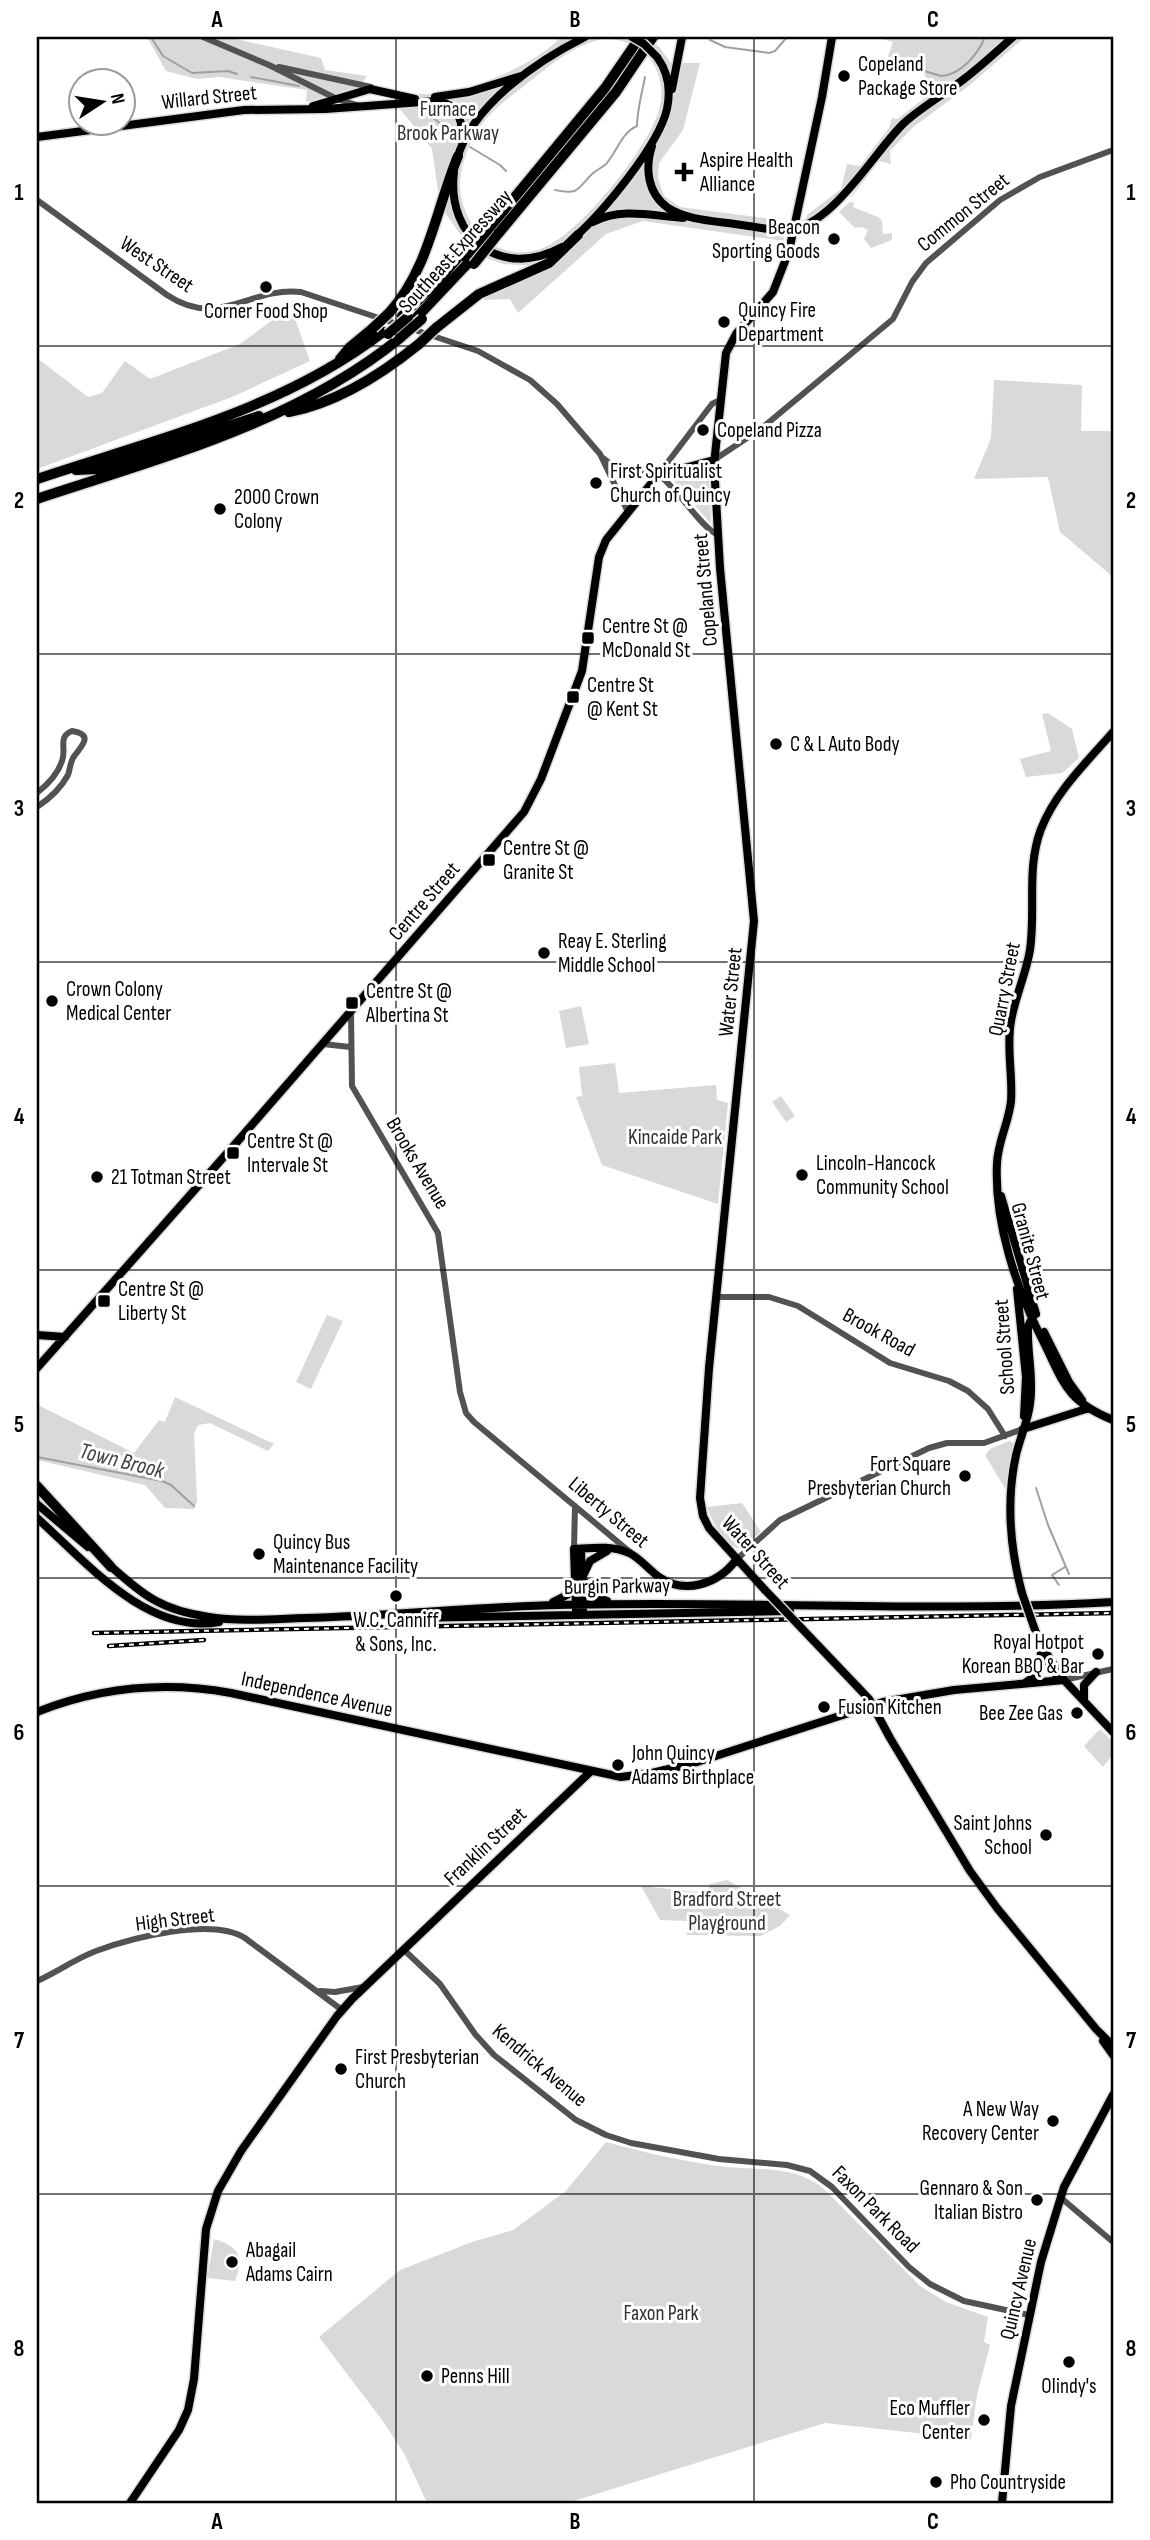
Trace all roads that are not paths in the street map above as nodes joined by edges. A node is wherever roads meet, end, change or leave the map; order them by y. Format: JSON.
{"nodes":[{"id":1,"x":203,"y":37,"type":"edge"},
{"id":2,"x":569,"y":37,"type":"edge"},
{"id":3,"x":585,"y":37,"type":"edge"},
{"id":4,"x":635,"y":37,"type":"edge"},
{"id":5,"x":650,"y":37,"type":"edge"},
{"id":6,"x":682,"y":37,"type":"edge"},
{"id":7,"x":832,"y":37,"type":"edge"},
{"id":8,"x":1013,"y":37,"type":"edge"},
{"id":9,"x":546,"y":59,"type":"junction"},
{"id":10,"x":269,"y":65,"type":"junction"},
{"id":11,"x":526,"y":75,"type":"junction"},
{"id":12,"x":384,"y":91,"type":"junction"},
{"id":13,"x":337,"y":99,"type":"junction"},
{"id":14,"x":385,"y":104,"type":"junction"},
{"id":15,"x":366,"y":106,"type":"junction"},
{"id":16,"x":303,"y":108,"type":"junction"},
{"id":17,"x":667,"y":109,"type":"junction"},
{"id":18,"x":658,"y":130,"type":"junction"},
{"id":19,"x":37,"y":137,"type":"edge"},
{"id":20,"x":1113,"y":150,"type":"edge"},
{"id":21,"x":458,"y":155,"type":"junction"},
{"id":22,"x":37,"y":200,"type":"edge"},
{"id":23,"x":703,"y":219,"type":"junction"},
{"id":24,"x":588,"y":225,"type":"junction"},
{"id":25,"x":492,"y":229,"type":"junction"},
{"id":26,"x":794,"y":229,"type":"junction"},
{"id":27,"x":578,"y":235,"type":"junction"},
{"id":28,"x":467,"y":259,"type":"junction"},
{"id":29,"x":413,"y":317,"type":"junction"},
{"id":30,"x":388,"y":334,"type":"junction"},
{"id":31,"x":720,"y":400,"type":"junction"},
{"id":32,"x":275,"y":415,"type":"junction"},
{"id":33,"x":600,"y":454,"type":"junction"},
{"id":34,"x":714,"y":460,"type":"junction"},
{"id":35,"x":98,"y":468,"type":"junction"},
{"id":36,"x":59,"y":472,"type":"junction"},
{"id":37,"x":658,"y":475,"type":"junction"},
{"id":38,"x":37,"y":479,"type":"edge"},
{"id":39,"x":65,"y":490,"type":"junction"},
{"id":40,"x":37,"y":499,"type":"edge"},
{"id":41,"x":628,"y":512,"type":"junction"},
{"id":42,"x":717,"y":534,"type":"junction"},
{"id":43,"x":1113,"y":732,"type":"edge"},
{"id":44,"x":62,"y":745,"type":"junction"},
{"id":45,"x":79,"y":751,"type":"junction"},
{"id":46,"x":37,"y":793,"type":"edge"},
{"id":47,"x":37,"y":807,"type":"edge"},
{"id":48,"x":754,"y":911,"type":"joint"},
{"id":49,"x":351,"y":1012,"type":"junction"},
{"id":50,"x":323,"y":1044,"type":"junction"},
{"id":51,"x":350,"y":1047,"type":"junction"},
{"id":52,"x":999,"y":1193,"type":"junction"},
{"id":53,"x":1013,"y":1263,"type":"junction"},
{"id":54,"x":716,"y":1297,"type":"junction"},
{"id":55,"x":1033,"y":1315,"type":"junction"},
{"id":56,"x":37,"y":1335,"type":"edge"},
{"id":57,"x":65,"y":1337,"type":"junction"},
{"id":58,"x":38,"y":1368,"type":"edge"},
{"id":59,"x":1089,"y":1408,"type":"junction"},
{"id":60,"x":470,"y":1418,"type":"joint"},
{"id":61,"x":1113,"y":1420,"type":"edge"},
{"id":62,"x":1023,"y":1429,"type":"junction"},
{"id":63,"x":1005,"y":1436,"type":"junction"},
{"id":64,"x":37,"y":1486,"type":"edge"},
{"id":65,"x":37,"y":1504,"type":"edge"},
{"id":66,"x":575,"y":1506,"type":"junction"},
{"id":67,"x":37,"y":1518,"type":"edge"},
{"id":68,"x":578,"y":1549,"type":"junction"},
{"id":69,"x":614,"y":1549,"type":"junction"},
{"id":70,"x":635,"y":1556,"type":"junction"},
{"id":71,"x":736,"y":1560,"type":"junction"},
{"id":72,"x":111,"y":1567,"type":"junction"},
{"id":73,"x":579,"y":1578,"type":"junction"},
{"id":74,"x":1113,"y":1602,"type":"edge"},
{"id":75,"x":624,"y":1603,"type":"junction"},
{"id":76,"x":579,"y":1604,"type":"junction"},
{"id":77,"x":541,"y":1605,"type":"junction"},
{"id":78,"x":863,"y":1607,"type":"junction"},
{"id":79,"x":580,"y":1615,"type":"junction"},
{"id":80,"x":372,"y":1617,"type":"junction"},
{"id":81,"x":233,"y":1620,"type":"junction"},
{"id":82,"x":1040,"y":1644,"type":"junction"},
{"id":83,"x":1113,"y":1669,"type":"edge"},
{"id":84,"x":1096,"y":1672,"type":"junction"},
{"id":85,"x":1064,"y":1679,"type":"junction"},
{"id":86,"x":1021,"y":1685,"type":"junction"},
{"id":87,"x":1084,"y":1701,"type":"junction"},
{"id":88,"x":872,"y":1705,"type":"junction"},
{"id":89,"x":37,"y":1712,"type":"edge"},
{"id":90,"x":1113,"y":1732,"type":"edge"},
{"id":91,"x":590,"y":1772,"type":"junction"},
{"id":92,"x":402,"y":1949,"type":"junction"},
{"id":93,"x":37,"y":1981,"type":"edge"},
{"id":94,"x":363,"y":1987,"type":"junction"},
{"id":95,"x":315,"y":1989,"type":"junction"},
{"id":96,"x":342,"y":2010,"type":"junction"},
{"id":97,"x":1096,"y":2029,"type":"junction"},
{"id":98,"x":1113,"y":2046,"type":"edge"},
{"id":99,"x":1113,"y":2055,"type":"edge"},
{"id":100,"x":1113,"y":2095,"type":"edge"},
{"id":101,"x":648,"y":2147,"type":"joint"},
{"id":102,"x":1060,"y":2197,"type":"junction"},
{"id":103,"x":1113,"y":2242,"type":"edge"},
{"id":104,"x":1029,"y":2315,"type":"junction"},
{"id":105,"x":130,"y":2503,"type":"edge"},
{"id":106,"x":1002,"y":2503,"type":"edge"}],
"edges":[{"from":1,"to":10,"type":"street"},
{"from":2,"to":9,"type":"main road"},
{"from":3,"to":9,"type":"main road"},
{"from":4,"to":17,"type":"main road","bridge":true},
{"from":4,"to":25,"type":"highway","name":"Southeast Expressway"},
{"from":5,"to":25,"type":"highway","name":"Southeast Expressway"},
{"from":6,"to":17,"type":"main road"},
{"from":7,"to":26,"type":"main road","name":"Copeland Street"},
{"from":8,"to":26,"type":"main road"},
{"from":9,"to":11,"type":"main road"},
{"from":10,"to":12,"type":"street"},
{"from":10,"to":13,"type":"street"},
{"from":11,"to":12,"type":"main road","name":"Willard Street"},
{"from":11,"to":21,"type":"main road"},
{"from":12,"to":13,"type":"main road","name":"Willard Street"},
{"from":12,"to":14,"type":"main road"},
{"from":13,"to":15,"type":"street"},
{"from":13,"to":16,"type":"main road","name":"Willard Street"},
{"from":14,"to":15,"type":"main road","name":"Willard Street"},
{"from":14,"to":21,"type":"main road","name":"Willard Street"},
{"from":15,"to":16,"type":"main road","name":"Willard Street"},
{"from":16,"to":19,"type":"main road","name":"Willard Street"},
{"from":17,"to":18,"type":"main road"},
{"from":18,"to":23,"type":"main road"},
{"from":18,"to":24,"type":"main road"},
{"from":20,"to":34,"type":"street","name":"Common Street"},
{"from":21,"to":27,"type":"main road"},
{"from":21,"to":30,"type":"highway","bridge":true},
{"from":22,"to":33,"type":"street","name":"West Street"},
{"from":23,"to":24,"type":"main road"},
{"from":23,"to":26,"type":"main road"},
{"from":24,"to":27,"type":"main road"},
{"from":25,"to":28,"type":"highway","name":"Southeast Expressway","bridge":true},
{"from":25,"to":28,"type":"highway","name":"Southeast Expressway","bridge":true},
{"from":26,"to":31,"type":"main road","name":"Copeland Street"},
{"from":27,"to":32,"type":"highway","bridge":true},
{"from":28,"to":29,"type":"highway","name":"Southeast Expressway"},
{"from":28,"to":29,"type":"highway","name":"Southeast Expressway"},
{"from":29,"to":30,"type":"highway","name":"Southeast Expressway","bridge":true},
{"from":29,"to":30,"type":"highway","name":"Southeast Expressway","bridge":true},
{"from":30,"to":32,"type":"highway","name":"Southeast Expressway"},
{"from":30,"to":35,"type":"highway"},
{"from":30,"to":36,"type":"highway","name":"Southeast Expressway"},
{"from":31,"to":34,"type":"main road","name":"Copeland Street"},
{"from":31,"to":37,"type":"street","name":"Centre Street"},
{"from":32,"to":39,"type":"highway","name":"Southeast Expressway"},
{"from":33,"to":37,"type":"street","name":"West Street"},
{"from":33,"to":41,"type":"street","name":"West Street"},
{"from":34,"to":37,"type":"main road","name":"Common Street"},
{"from":34,"to":42,"type":"main road","name":"Copeland Street"},
{"from":35,"to":36,"type":"highway"},
{"from":35,"to":39,"type":"highway"},
{"from":36,"to":38,"type":"highway","name":"Southeast Expressway"},
{"from":37,"to":41,"type":"main road","name":"Centre Street"},
{"from":37,"to":42,"type":"street"},
{"from":39,"to":40,"type":"highway","name":"Southeast Expressway"},
{"from":41,"to":49,"type":"main road","name":"Centre Street"},
{"from":42,"to":48,"type":"main road","name":"Copeland Street"},
{"from":43,"to":52,"type":"main road","name":"Quarry Street"},
{"from":44,"to":45,"type":"street"},
{"from":44,"to":45,"type":"street"},
{"from":44,"to":46,"type":"street"},
{"from":45,"to":47,"type":"street"},
{"from":48,"to":54,"type":"main road","name":"Water Street"},
{"from":49,"to":50,"type":"main road","name":"Centre Street"},
{"from":49,"to":51,"type":"street","name":"Brooks Avenue"},
{"from":50,"to":51,"type":"street"},
{"from":50,"to":57,"type":"main road","name":"Centre Street"},
{"from":51,"to":60,"type":"street","name":"Brooks Avenue"},
{"from":52,"to":53,"type":"main road","name":"Granite Street"},
{"from":52,"to":55,"type":"main road","name":"Granite Street"},
{"from":53,"to":55,"type":"main road","name":"Granite Street"},
{"from":53,"to":62,"type":"main road","name":"School Street"},
{"from":54,"to":63,"type":"street","name":"Brook Road"},
{"from":54,"to":71,"type":"main road","name":"Water Street"},
{"from":55,"to":59,"type":"main road","name":"Granite Street"},
{"from":55,"to":62,"type":"main road","name":"School Street"},
{"from":56,"to":57,"type":"main road"},
{"from":57,"to":58,"type":"main road","name":"Centre Street"},
{"from":59,"to":61,"type":"main road","name":"Granite Street"},
{"from":59,"to":62,"type":"main road"},
{"from":60,"to":66,"type":"street","name":"Liberty Street"},
{"from":62,"to":63,"type":"street"},
{"from":62,"to":82,"type":"main road","name":"School Street","bridge":true},
{"from":63,"to":71,"type":"street"},
{"from":64,"to":72,"type":"highway"},
{"from":65,"to":72,"type":"main road","name":"Burgin Parkway"},
{"from":66,"to":68,"type":"street"},
{"from":66,"to":70,"type":"street","name":"Liberty Street"},
{"from":67,"to":81,"type":"main road","name":"Burgin Parkway"},
{"from":68,"to":69,"type":"main road"},
{"from":68,"to":73,"type":"main road"},
{"from":69,"to":70,"type":"main road"},
{"from":69,"to":73,"type":"main road"},
{"from":70,"to":71,"type":"main road","name":"Liberty Street"},
{"from":71,"to":88,"type":"main road","name":"Water Street","bridge":true},
{"from":72,"to":81,"type":"main road","name":"Burgin Parkway"},
{"from":73,"to":75,"type":"main road"},
{"from":73,"to":76,"type":"main road"},
{"from":73,"to":77,"type":"main road"},
{"from":74,"to":78,"type":"main road","name":"Burgin Parkway"},
{"from":75,"to":76,"type":"main road","name":"Burgin Parkway"},
{"from":75,"to":78,"type":"main road","name":"Burgin Parkway"},
{"from":76,"to":77,"type":"main road","name":"Burgin Parkway"},
{"from":76,"to":79,"type":"main road"},
{"from":77,"to":80,"type":"main road","name":"Burgin Parkway"},
{"from":78,"to":79,"type":"main road","name":"Burgin Parkway"},
{"from":79,"to":80,"type":"main road","name":"Burgin Parkway"},
{"from":80,"to":81,"type":"main road","name":"Burgin Parkway"},
{"from":82,"to":85,"type":"main road","name":"School Street"},
{"from":82,"to":86,"type":"main road"},
{"from":83,"to":84,"type":"street"},
{"from":84,"to":85,"type":"street"},
{"from":84,"to":87,"type":"main road"},
{"from":85,"to":86,"type":"main road"},
{"from":85,"to":87,"type":"main road","name":"School Street"},
{"from":86,"to":88,"type":"main road"},
{"from":87,"to":90,"type":"main road","name":"School Street"},
{"from":88,"to":91,"type":"main road"},
{"from":88,"to":97,"type":"main road","name":"Water Street"},
{"from":89,"to":91,"type":"main road","name":"Independence Avenue"},
{"from":91,"to":92,"type":"main road","name":"Franklin Street"},
{"from":92,"to":94,"type":"main road","name":"Franklin Street"},
{"from":92,"to":101,"type":"street","name":"Kendrick Avenue"},
{"from":93,"to":95,"type":"street","name":"High Street"},
{"from":94,"to":95,"type":"street"},
{"from":94,"to":96,"type":"main road","name":"Franklin Street"},
{"from":95,"to":96,"type":"street","name":"High Street"},
{"from":96,"to":105,"type":"main road","name":"Franklin Street"},
{"from":97,"to":98,"type":"main road","name":"Water Street"},
{"from":97,"to":99,"type":"main road","name":"Water Street"},
{"from":100,"to":102,"type":"main road","name":"Quincy Avenue"},
{"from":101,"to":104,"type":"street","name":"Faxon Park Road"},
{"from":102,"to":103,"type":"street"},
{"from":102,"to":104,"type":"main road","name":"Quincy Avenue"},
{"from":104,"to":106,"type":"main road","name":"Quincy Avenue"}]}
